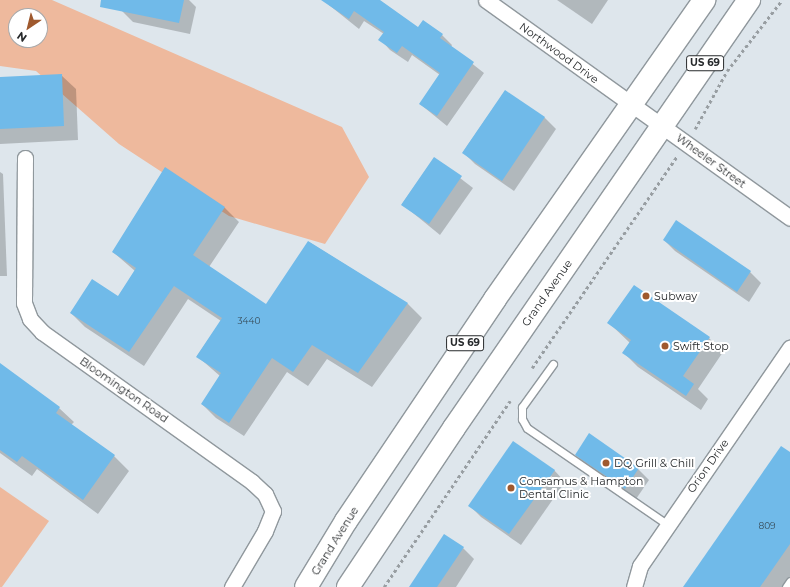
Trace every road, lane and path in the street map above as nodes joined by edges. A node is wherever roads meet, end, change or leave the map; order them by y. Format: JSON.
{"nodes":[{"id":1,"x":486,"y":0,"type":"edge"},
{"id":2,"x":704,"y":0,"type":"edge"},
{"id":3,"x":749,"y":0,"type":"edge"},
{"id":4,"x":782,"y":0,"type":"edge"},
{"id":5,"x":632,"y":105,"type":"junction"},
{"id":6,"x":697,"y":125,"type":"dead end"},
{"id":7,"x":662,"y":126,"type":"junction"},
{"id":8,"x":25,"y":158,"type":"dead end"},
{"id":9,"x":790,"y":218,"type":"edge"},
{"id":10,"x":790,"y":348,"type":"edge"},
{"id":11,"x":553,"y":364,"type":"dead end"},
{"id":12,"x":668,"y":525,"type":"junction"},
{"id":13,"x":790,"y":581,"type":"edge"},
{"id":14,"x":232,"y":587,"type":"edge"},
{"id":15,"x":306,"y":587,"type":"edge"},
{"id":16,"x":348,"y":587,"type":"edge"},
{"id":17,"x":634,"y":587,"type":"edge"},
{"id":18,"x":786,"y":587,"type":"edge"}],
"edges":[{"from":1,"to":5,"type":"street","name":"Northwood Drive"},
{"from":2,"to":5,"type":"main road","name":"Grand Avenue","number":"US 69"},
{"from":3,"to":7,"type":"main road","name":"Grand Avenue","number":"US 69"},
{"from":4,"to":6,"type":"path"},
{"from":5,"to":7,"type":"street","name":"Wheeler Street"},
{"from":5,"to":15,"type":"main road","name":"Grand Avenue","number":"US 69"},
{"from":7,"to":9,"type":"street","name":"Wheeler Street"},
{"from":7,"to":16,"type":"main road","name":"Grand Avenue","number":"US 69"},
{"from":8,"to":14,"type":"street","name":"Bloomington Road"},
{"from":10,"to":12,"type":"street","name":"Orion Drive"},
{"from":11,"to":12,"type":"lane"},
{"from":12,"to":17,"type":"street","name":"Orion Drive"},
{"from":13,"to":18,"type":"lane"}]}
